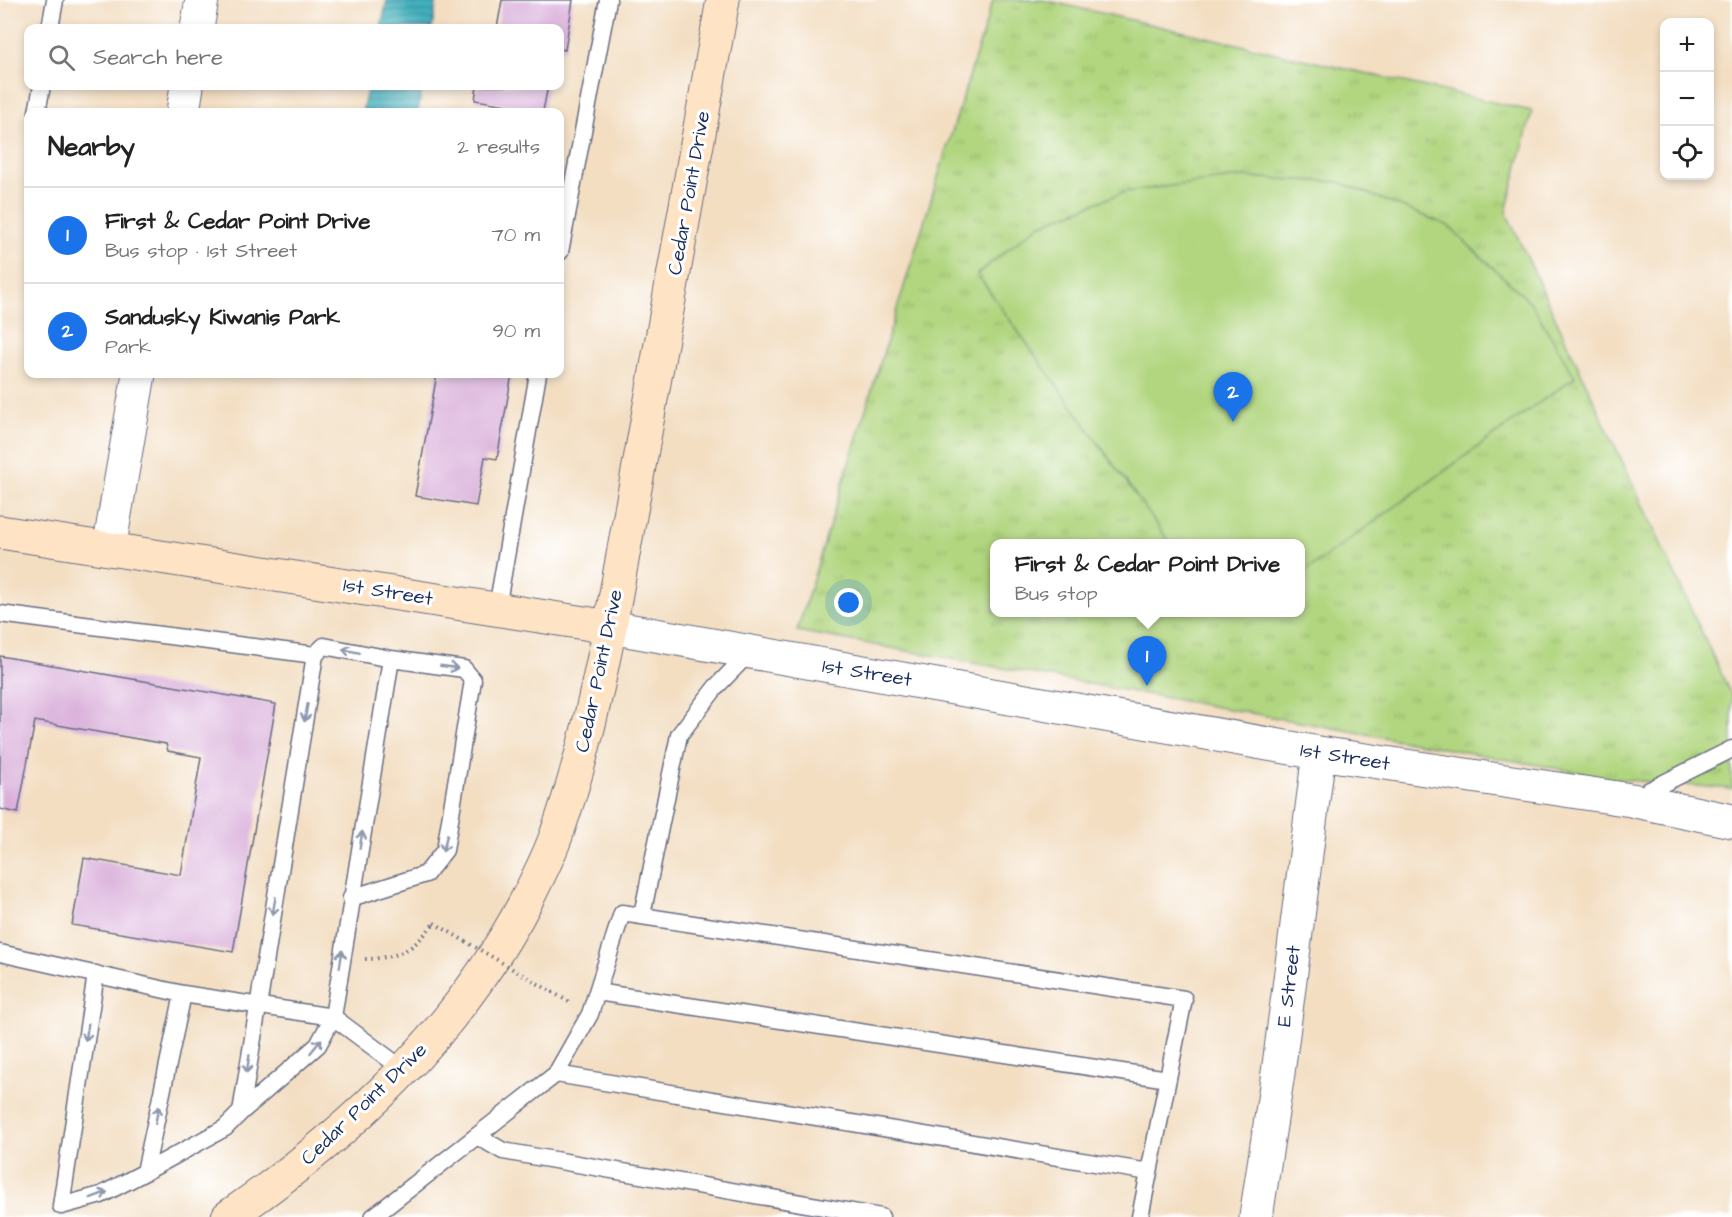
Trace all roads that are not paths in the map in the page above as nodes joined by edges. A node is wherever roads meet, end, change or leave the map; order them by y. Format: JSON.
{"nodes":[{"id":1,"x":55,"y":0,"type":"edge"},
{"id":2,"x":202,"y":0,"type":"edge"},
{"id":3,"x":608,"y":0,"type":"edge"},
{"id":4,"x":723,"y":0,"type":"edge"},
{"id":5,"x":51,"y":24,"type":"edge"},
{"id":6,"x":198,"y":24,"type":"edge"},
{"id":7,"x":41,"y":90,"type":"edge"},
{"id":8,"x":186,"y":90,"type":"edge"},
{"id":9,"x":39,"y":108,"type":"edge"},
{"id":10,"x":184,"y":108,"type":"edge"},
{"id":11,"x":564,"y":231,"type":"edge"},
{"id":12,"x":138,"y":378,"type":"edge"},
{"id":13,"x":537,"y":378,"type":"edge"},
{"id":14,"x":0,"y":532,"type":"edge"},
{"id":15,"x":109,"y":549,"type":"junction"},
{"id":16,"x":497,"y":608,"type":"junction"},
{"id":17,"x":0,"y":614,"type":"edge"},
{"id":18,"x":610,"y":627,"type":"junction"},
{"id":19,"x":749,"y":653,"type":"junction"},
{"id":20,"x":315,"y":655,"type":"junction"},
{"id":21,"x":391,"y":660,"type":"junction"},
{"id":22,"x":1732,"y":749,"type":"edge"},
{"id":23,"x":1319,"y":753,"type":"junction"},
{"id":24,"x":1631,"y":800,"type":"junction"},
{"id":25,"x":1732,"y":821,"type":"edge"},
{"id":26,"x":351,"y":898,"type":"junction"},
{"id":27,"x":642,"y":915,"type":"junction"},
{"id":28,"x":0,"y":953,"type":"edge"},
{"id":29,"x":96,"y":974,"type":"junction"},
{"id":30,"x":597,"y":992,"type":"junction"},
{"id":31,"x":183,"y":994,"type":"junction"},
{"id":32,"x":257,"y":1006,"type":"junction"},
{"id":33,"x":333,"y":1017,"type":"junction"},
{"id":34,"x":404,"y":1070,"type":"junction"},
{"id":35,"x":556,"y":1074,"type":"junction"},
{"id":36,"x":1168,"y":1079,"type":"junction"},
{"id":37,"x":241,"y":1112,"type":"junction"},
{"id":38,"x":477,"y":1136,"type":"junction"},
{"id":39,"x":145,"y":1172,"type":"junction"},
{"id":40,"x":1149,"y":1172,"type":"junction"},
{"id":41,"x":228,"y":1217,"type":"edge"},
{"id":42,"x":375,"y":1217,"type":"edge"},
{"id":43,"x":881,"y":1217,"type":"edge"},
{"id":44,"x":1140,"y":1217,"type":"edge"},
{"id":45,"x":1256,"y":1217,"type":"edge"}],
"edges":[{"from":1,"to":5,"type":"lane"},
{"from":2,"to":6,"type":"street"},
{"from":3,"to":11,"type":"lane"},
{"from":4,"to":18,"type":"main road","name":"Cedar Point Drive"},
{"from":7,"to":9,"type":"lane"},
{"from":8,"to":10,"type":"street"},
{"from":12,"to":15,"type":"street"},
{"from":13,"to":16,"type":"lane"},
{"from":14,"to":15,"type":"main road","name":"1st Street"},
{"from":15,"to":16,"type":"main road","name":"1st Street"},
{"from":16,"to":18,"type":"main road","name":"1st Street"},
{"from":17,"to":20,"type":"lane"},
{"from":18,"to":19,"type":"street","name":"1st Street"},
{"from":18,"to":34,"type":"main road","name":"Cedar Point Drive"},
{"from":19,"to":23,"type":"street","name":"1st Street"},
{"from":19,"to":27,"type":"lane"},
{"from":21,"to":20,"type":"lane","one_way":true},
{"from":20,"to":32,"type":"lane","one_way":true},
{"from":26,"to":21,"type":"lane","one_way":true},
{"from":21,"to":26,"type":"lane","one_way":true},
{"from":22,"to":24,"type":"lane"},
{"from":23,"to":24,"type":"street","name":"1st Street"},
{"from":23,"to":45,"type":"street","name":"E Street"},
{"from":24,"to":25,"type":"street","name":"1st Street"},
{"from":33,"to":26,"type":"lane","one_way":true},
{"from":27,"to":30,"type":"lane"},
{"from":27,"to":36,"type":"lane"},
{"from":28,"to":29,"type":"lane"},
{"from":29,"to":31,"type":"lane"},
{"from":29,"to":39,"type":"lane","one_way":true},
{"from":30,"to":35,"type":"lane"},
{"from":30,"to":36,"type":"lane"},
{"from":31,"to":32,"type":"lane"},
{"from":39,"to":31,"type":"lane","one_way":true},
{"from":32,"to":33,"type":"lane"},
{"from":32,"to":37,"type":"lane","one_way":true},
{"from":33,"to":34,"type":"lane"},
{"from":37,"to":33,"type":"lane","one_way":true},
{"from":34,"to":41,"type":"main road","name":"Cedar Point Drive"},
{"from":35,"to":38,"type":"lane"},
{"from":35,"to":40,"type":"lane"},
{"from":36,"to":40,"type":"lane"},
{"from":37,"to":39,"type":"lane"},
{"from":38,"to":42,"type":"lane"},
{"from":38,"to":43,"type":"lane"},
{"from":40,"to":44,"type":"lane"}]}
